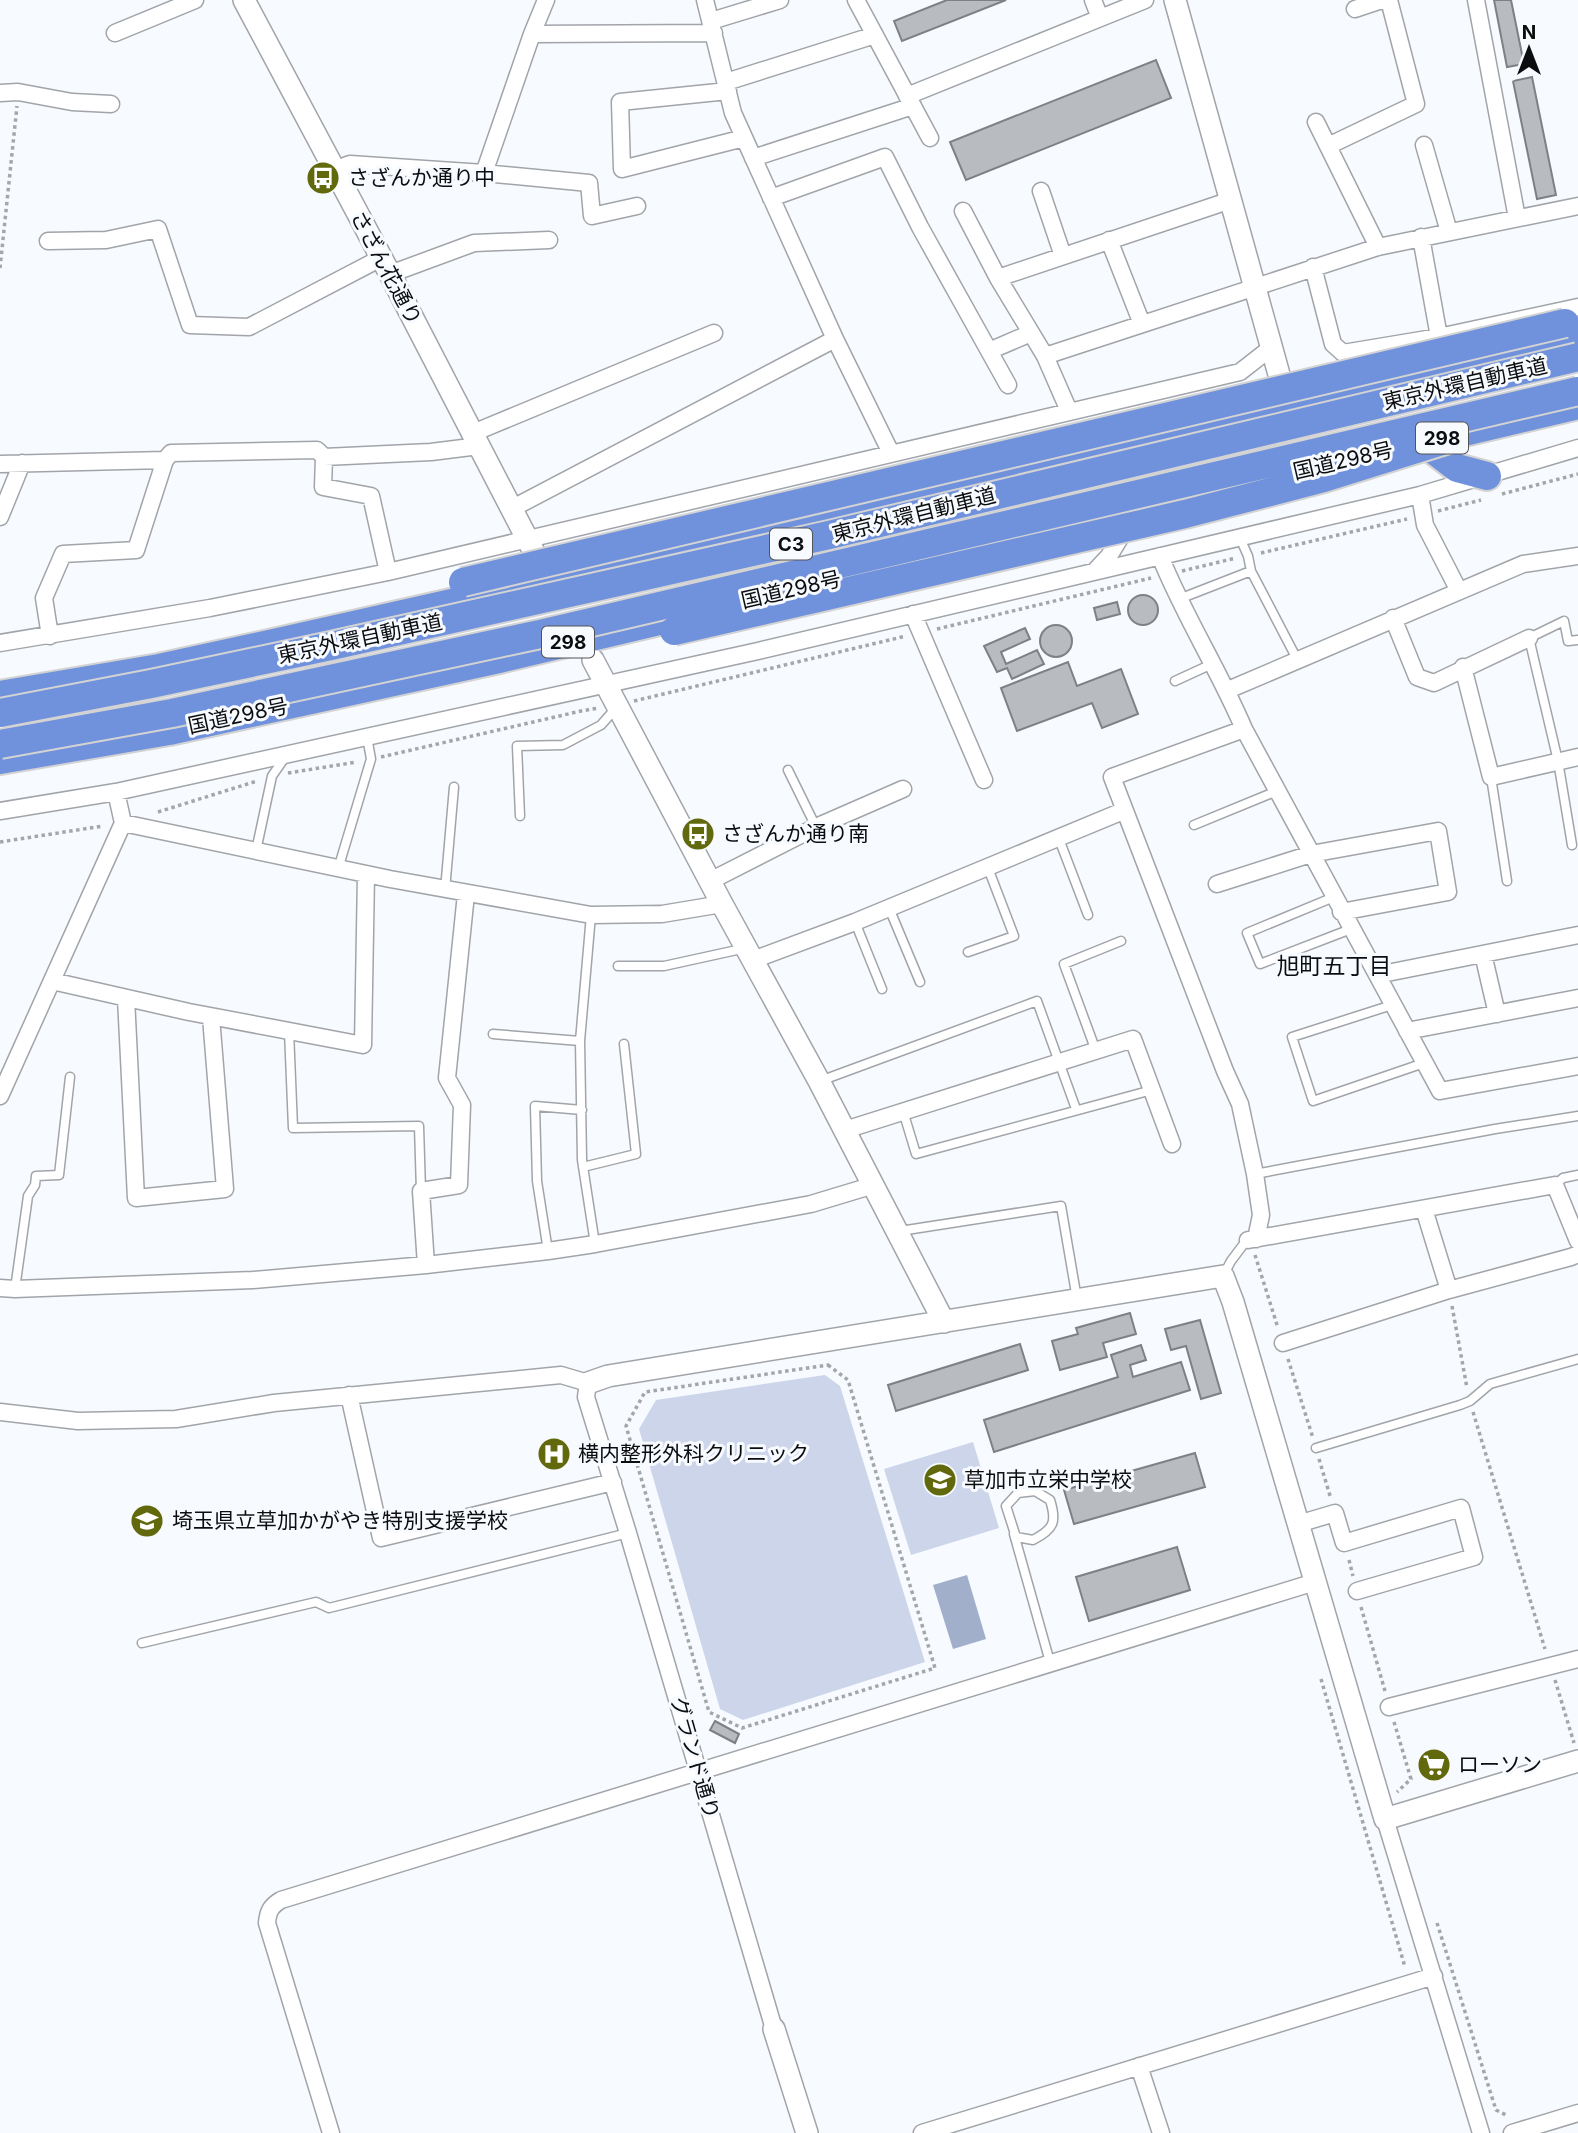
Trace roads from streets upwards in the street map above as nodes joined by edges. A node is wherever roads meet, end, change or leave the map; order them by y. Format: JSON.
{"nodes":[{"id":1,"x":151,"y":0,"type":"edge"},
{"id":2,"x":195,"y":0,"type":"edge"},
{"id":3,"x":244,"y":0,"type":"edge"},
{"id":4,"x":546,"y":0,"type":"edge"},
{"id":5,"x":705,"y":0,"type":"edge"},
{"id":6,"x":780,"y":0,"type":"edge"},
{"id":7,"x":856,"y":0,"type":"edge"},
{"id":8,"x":1093,"y":0,"type":"edge"},
{"id":9,"x":1144,"y":0,"type":"edge"},
{"id":10,"x":1175,"y":0,"type":"edge"},
{"id":11,"x":1382,"y":0,"type":"edge"},
{"id":12,"x":1389,"y":0,"type":"edge"},
{"id":13,"x":1476,"y":0,"type":"edge"},
{"id":14,"x":1355,"y":9,"type":"dead end"},
{"id":15,"x":157,"y":16,"type":"junction"},
{"id":16,"x":1100,"y":18,"type":"junction"},
{"id":17,"x":712,"y":27,"type":"junction"},
{"id":18,"x":115,"y":33,"type":"dead end"},
{"id":19,"x":532,"y":34,"type":"junction"},
{"id":20,"x":874,"y":34,"type":"junction"},
{"id":21,"x":727,"y":86,"type":"junction"},
{"id":22,"x":0,"y":93,"type":"edge"},
{"id":23,"x":910,"y":101,"type":"junction"},
{"id":24,"x":111,"y":104,"type":"dead end"},
{"id":25,"x":1316,"y":122,"type":"dead end"},
{"id":26,"x":744,"y":138,"type":"junction"},
{"id":27,"x":930,"y":138,"type":"dead end"},
{"id":28,"x":1423,"y":145,"type":"dead end"},
{"id":29,"x":1328,"y":146,"type":"junction"},
{"id":30,"x":753,"y":158,"type":"junction"},
{"id":31,"x":334,"y":170,"type":"junction"},
{"id":32,"x":484,"y":173,"type":"junction"},
{"id":33,"x":1041,"y":191,"type":"dead end"},
{"id":34,"x":771,"y":198,"type":"junction"},
{"id":35,"x":1231,"y":200,"type":"junction"},
{"id":36,"x":637,"y":206,"type":"dead end"},
{"id":37,"x":1578,"y":206,"type":"edge"},
{"id":38,"x":963,"y":211,"type":"dead end"},
{"id":39,"x":1517,"y":218,"type":"junction"},
{"id":40,"x":1450,"y":232,"type":"junction"},
{"id":41,"x":1420,"y":237,"type":"junction"},
{"id":42,"x":549,"y":240,"type":"dead end"},
{"id":43,"x":1109,"y":240,"type":"junction"},
{"id":44,"x":48,"y":241,"type":"dead end"},
{"id":45,"x":1378,"y":247,"type":"junction"},
{"id":46,"x":1063,"y":256,"type":"junction"},
{"id":47,"x":386,"y":266,"type":"junction"},
{"id":48,"x":1313,"y":267,"type":"junction"},
{"id":49,"x":998,"y":278,"type":"junction"},
{"id":50,"x":1256,"y":288,"type":"junction"},
{"id":51,"x":1578,"y":307,"type":"edge"},
{"id":52,"x":1578,"y":321,"type":"edge"},
{"id":53,"x":1142,"y":324,"type":"junction"},
{"id":54,"x":714,"y":333,"type":"dead end"},
{"id":55,"x":1031,"y":333,"type":"junction"},
{"id":56,"x":1439,"y":337,"type":"junction"},
{"id":57,"x":835,"y":339,"type":"junction"},
{"id":58,"x":1578,"y":341,"type":"edge"},
{"id":59,"x":1272,"y":347,"type":"junction"},
{"id":60,"x":989,"y":351,"type":"junction"},
{"id":61,"x":1045,"y":356,"type":"junction"},
{"id":62,"x":1578,"y":357,"type":"edge"},
{"id":63,"x":1403,"y":381,"type":"junction"},
{"id":64,"x":1008,"y":385,"type":"dead end"},
{"id":65,"x":1578,"y":391,"type":"edge"},
{"id":66,"x":1578,"y":398,"type":"edge"},
{"id":67,"x":1127,"y":399,"type":"junction"},
{"id":68,"x":1578,"y":405,"type":"edge"},
{"id":69,"x":1289,"y":408,"type":"junction"},
{"id":70,"x":1069,"y":411,"type":"junction"},
{"id":71,"x":1181,"y":433,"type":"junction"},
{"id":72,"x":476,"y":440,"type":"junction"},
{"id":73,"x":1423,"y":442,"type":"junction"},
{"id":74,"x":1578,"y":447,"type":"edge"},
{"id":75,"x":891,"y":453,"type":"junction"},
{"id":76,"x":324,"y":457,"type":"junction"},
{"id":77,"x":165,"y":460,"type":"junction"},
{"id":78,"x":22,"y":463,"type":"junction"},
{"id":79,"x":0,"y":464,"type":"edge"},
{"id":80,"x":1305,"y":470,"type":"junction"},
{"id":81,"x":1487,"y":476,"type":"junction"},
{"id":82,"x":1420,"y":495,"type":"junction"},
{"id":83,"x":511,"y":509,"type":"junction"},
{"id":84,"x":1134,"y":510,"type":"junction"},
{"id":85,"x":0,"y":517,"type":"edge"},
{"id":86,"x":531,"y":546,"type":"junction"},
{"id":87,"x":1160,"y":556,"type":"junction"},
{"id":88,"x":1578,"y":556,"type":"edge"},
{"id":89,"x":1095,"y":571,"type":"junction"},
{"id":90,"x":388,"y":572,"type":"junction"},
{"id":91,"x":1459,"y":590,"type":"junction"},
{"id":92,"x":913,"y":614,"type":"junction"},
{"id":93,"x":1393,"y":618,"type":"junction"},
{"id":94,"x":50,"y":636,"type":"junction"},
{"id":95,"x":1529,"y":638,"type":"road end"},
{"id":96,"x":0,"y":643,"type":"edge"},
{"id":97,"x":274,"y":643,"type":"junction"},
{"id":98,"x":499,"y":659,"type":"junction"},
{"id":99,"x":593,"y":660,"type":"dead end"},
{"id":100,"x":1463,"y":667,"type":"junction"},
{"id":101,"x":159,"y":668,"type":"junction"},
{"id":102,"x":0,"y":685,"type":"edge"},
{"id":103,"x":607,"y":685,"type":"junction"},
{"id":104,"x":1228,"y":690,"type":"junction"},
{"id":105,"x":0,"y":695,"type":"edge"},
{"id":106,"x":0,"y":713,"type":"edge"},
{"id":107,"x":1244,"y":729,"type":"junction"},
{"id":108,"x":169,"y":731,"type":"junction"},
{"id":109,"x":0,"y":744,"type":"edge"},
{"id":110,"x":1578,"y":757,"type":"edge"},
{"id":111,"x":0,"y":760,"type":"edge"},
{"id":112,"x":0,"y":771,"type":"edge"},
{"id":113,"x":984,"y":780,"type":"dead end"},
{"id":114,"x":904,"y":789,"type":"dead end"},
{"id":115,"x":116,"y":792,"type":"junction"},
{"id":116,"x":0,"y":811,"type":"edge"},
{"id":117,"x":1123,"y":811,"type":"junction"},
{"id":118,"x":123,"y":823,"type":"junction"},
{"id":119,"x":1311,"y":854,"type":"junction"},
{"id":120,"x":366,"y":874,"type":"junction"},
{"id":121,"x":710,"y":881,"type":"junction"},
{"id":122,"x":1217,"y":884,"type":"dead end"},
{"id":123,"x":466,"y":894,"type":"junction"},
{"id":124,"x":722,"y":904,"type":"junction"},
{"id":125,"x":1338,"y":905,"type":"junction"},
{"id":126,"x":1578,"y":935,"type":"edge"},
{"id":127,"x":750,"y":954,"type":"junction"},
{"id":128,"x":1483,"y":954,"type":"junction"},
{"id":129,"x":1377,"y":975,"type":"junction"},
{"id":130,"x":52,"y":981,"type":"junction"},
{"id":131,"x":126,"y":998,"type":"junction"},
{"id":132,"x":1578,"y":998,"type":"edge"},
{"id":133,"x":1497,"y":1014,"type":"junction"},
{"id":134,"x":211,"y":1017,"type":"junction"},
{"id":135,"x":1407,"y":1031,"type":"junction"},
{"id":136,"x":1578,"y":1066,"type":"edge"},
{"id":137,"x":0,"y":1096,"type":"edge"},
{"id":138,"x":845,"y":1130,"type":"junction"},
{"id":139,"x":1172,"y":1144,"type":"dead end"},
{"id":140,"x":874,"y":1185,"type":"junction"},
{"id":141,"x":1424,"y":1209,"type":"junction"},
{"id":142,"x":1578,"y":1241,"type":"edge"},
{"id":143,"x":1578,"y":1254,"type":"edge"},
{"id":144,"x":426,"y":1265,"type":"junction"},
{"id":145,"x":8,"y":1289,"type":"edge"},
{"id":146,"x":1449,"y":1290,"type":"junction"},
{"id":147,"x":944,"y":1322,"type":"junction"},
{"id":148,"x":1283,"y":1343,"type":"dead end"},
{"id":149,"x":588,"y":1382,"type":"junction"},
{"id":150,"x":349,"y":1395,"type":"junction"},
{"id":151,"x":0,"y":1412,"type":"edge"},
{"id":152,"x":613,"y":1482,"type":"junction"},
{"id":153,"x":1298,"y":1524,"type":"junction"},
{"id":154,"x":1315,"y":1582,"type":"junction"},
{"id":155,"x":1357,"y":1591,"type":"dead end"},
{"id":156,"x":1578,"y":1658,"type":"edge"},
{"id":157,"x":1389,"y":1707,"type":"dead end"},
{"id":158,"x":1577,"y":1756,"type":"edge"},
{"id":159,"x":699,"y":1771,"type":"junction"},
{"id":160,"x":1385,"y":1819,"type":"junction"},
{"id":161,"x":1434,"y":1976,"type":"junction"},
{"id":162,"x":774,"y":2029,"type":"joint"},
{"id":163,"x":1139,"y":2066,"type":"junction"},
{"id":164,"x":1578,"y":2113,"type":"edge"},
{"id":165,"x":1514,"y":2126,"type":"edge"},
{"id":166,"x":331,"y":2133,"type":"edge"},
{"id":167,"x":807,"y":2133,"type":"edge"},
{"id":168,"x":922,"y":2133,"type":"edge"},
{"id":169,"x":1161,"y":2133,"type":"edge"},
{"id":170,"x":1481,"y":2133,"type":"edge"}],
"edges":[{"from":1,"to":15,"type":"street"},
{"from":2,"to":15,"type":"street"},
{"from":3,"to":31,"type":"street","name":"さざん花通り"},
{"from":4,"to":19,"type":"street"},
{"from":5,"to":17,"type":"street"},
{"from":6,"to":17,"type":"street"},
{"from":7,"to":20,"type":"street"},
{"from":8,"to":16,"type":"street"},
{"from":9,"to":16,"type":"street"},
{"from":10,"to":35,"type":"street"},
{"from":11,"to":14,"type":"street"},
{"from":12,"to":29,"type":"street"},
{"from":13,"to":39,"type":"street"},
{"from":15,"to":18,"type":"street"},
{"from":16,"to":23,"type":"street"},
{"from":17,"to":19,"type":"street"},
{"from":17,"to":21,"type":"street"},
{"from":19,"to":32,"type":"street"},
{"from":20,"to":21,"type":"street"},
{"from":20,"to":23,"type":"street"},
{"from":21,"to":26,"type":"street"},
{"from":21,"to":26,"type":"street"},
{"from":22,"to":24,"type":"street"},
{"from":23,"to":27,"type":"street"},
{"from":23,"to":30,"type":"street"},
{"from":25,"to":29,"type":"street"},
{"from":26,"to":30,"type":"street"},
{"from":28,"to":40,"type":"street"},
{"from":29,"to":45,"type":"street"},
{"from":30,"to":34,"type":"street"},
{"from":31,"to":32,"type":"street"},
{"from":31,"to":47,"type":"street","name":"さざん花通り"},
{"from":32,"to":36,"type":"street"},
{"from":33,"to":46,"type":"street"},
{"from":34,"to":57,"type":"street"},
{"from":34,"to":60,"type":"street"},
{"from":35,"to":43,"type":"street"},
{"from":35,"to":50,"type":"street"},
{"from":37,"to":39,"type":"street"},
{"from":38,"to":49,"type":"street"},
{"from":39,"to":40,"type":"street"},
{"from":40,"to":41,"type":"street"},
{"from":41,"to":45,"type":"street"},
{"from":41,"to":56,"type":"street"},
{"from":42,"to":47,"type":"street"},
{"from":43,"to":46,"type":"street"},
{"from":43,"to":53,"type":"street"},
{"from":44,"to":47,"type":"street"},
{"from":45,"to":48,"type":"street"},
{"from":46,"to":49,"type":"street"},
{"from":47,"to":72,"type":"street","name":"さざん花通り"},
{"from":48,"to":50,"type":"street"},
{"from":48,"to":56,"type":"street"},
{"from":49,"to":55,"type":"street"},
{"from":50,"to":53,"type":"street"},
{"from":50,"to":59,"type":"street"},
{"from":51,"to":56,"type":"street"},
{"from":52,"to":97,"type":"highway","bridge":true},
{"from":53,"to":61,"type":"street"},
{"from":54,"to":72,"type":"street"},
{"from":55,"to":60,"type":"street"},
{"from":55,"to":61,"type":"street"},
{"from":56,"to":63,"type":"street"},
{"from":57,"to":75,"type":"street"},
{"from":57,"to":83,"type":"street"},
{"from":58,"to":63,"type":"highway"},
{"from":59,"to":67,"type":"street"},
{"from":59,"to":69,"type":"street"},
{"from":60,"to":64,"type":"street"},
{"from":61,"to":70,"type":"street"},
{"from":62,"to":106,"type":"highway","name":"東京外環自動車道","number":"C3","bridge":true},
{"from":63,"to":69,"type":"highway"},
{"from":65,"to":109,"type":"highway","name":"東京外環自動車道","number":"C3","bridge":true},
{"from":66,"to":98,"type":"highway","bridge":true},
{"from":67,"to":70,"type":"street"},
{"from":67,"to":71,"type":"street"},
{"from":68,"to":73,"type":"highway","name":"国道298号","number":"298"},
{"from":69,"to":71,"type":"highway"},
{"from":69,"to":80,"type":"street"},
{"from":70,"to":75,"type":"street"},
{"from":71,"to":97,"type":"highway"},
{"from":72,"to":76,"type":"street"},
{"from":72,"to":83,"type":"street","name":"さざん花通り"},
{"from":73,"to":80,"type":"highway","name":"国道298号","number":"298"},
{"from":73,"to":81,"type":"highway"},
{"from":74,"to":81,"type":"street"},
{"from":75,"to":86,"type":"street"},
{"from":76,"to":77,"type":"street"},
{"from":76,"to":90,"type":"street"},
{"from":77,"to":78,"type":"street"},
{"from":77,"to":94,"type":"street"},
{"from":78,"to":79,"type":"street"},
{"from":78,"to":85,"type":"street"},
{"from":80,"to":84,"type":"highway","name":"国道298号","number":"298"},
{"from":81,"to":82,"type":"street"},
{"from":82,"to":87,"type":"street"},
{"from":82,"to":91,"type":"street"},
{"from":83,"to":86,"type":"street","name":"さざん花通り"},
{"from":84,"to":89,"type":"street"},
{"from":84,"to":98,"type":"highway","name":"国道298号","number":"298"},
{"from":86,"to":90,"type":"street"},
{"from":87,"to":89,"type":"street"},
{"from":87,"to":104,"type":"street"},
{"from":88,"to":91,"type":"street"},
{"from":89,"to":92,"type":"street"},
{"from":90,"to":94,"type":"street"},
{"from":91,"to":93,"type":"street"},
{"from":92,"to":103,"type":"street"},
{"from":92,"to":113,"type":"street"},
{"from":93,"to":100,"type":"street"},
{"from":93,"to":104,"type":"street"},
{"from":94,"to":96,"type":"street"},
{"from":95,"to":100,"type":"street"},
{"from":97,"to":101,"type":"highway"},
{"from":98,"to":108,"type":"highway","name":"国道298号","number":"298"},
{"from":99,"to":103,"type":"street"},
{"from":100,"to":110,"type":"street"},
{"from":101,"to":102,"type":"highway"},
{"from":101,"to":105,"type":"highway"},
{"from":103,"to":115,"type":"street"},
{"from":103,"to":121,"type":"street"},
{"from":104,"to":107,"type":"street"},
{"from":107,"to":117,"type":"street"},
{"from":107,"to":119,"type":"street"},
{"from":108,"to":111,"type":"highway","name":"国道298号","number":"298"},
{"from":108,"to":112,"type":"highway","number":"298"},
{"from":114,"to":121,"type":"street"},
{"from":115,"to":116,"type":"street"},
{"from":115,"to":118,"type":"street"},
{"from":117,"to":127,"type":"street"},
{"from":117,"to":141,"type":"street"},
{"from":118,"to":120,"type":"street"},
{"from":118,"to":130,"type":"street"},
{"from":119,"to":122,"type":"street"},
{"from":119,"to":125,"type":"street"},
{"from":119,"to":125,"type":"street"},
{"from":120,"to":123,"type":"street"},
{"from":120,"to":134,"type":"street"},
{"from":121,"to":124,"type":"street"},
{"from":123,"to":124,"type":"street"},
{"from":123,"to":144,"type":"street"},
{"from":124,"to":127,"type":"street"},
{"from":125,"to":129,"type":"street"},
{"from":126,"to":128,"type":"street"},
{"from":127,"to":138,"type":"street"},
{"from":128,"to":129,"type":"street"},
{"from":128,"to":133,"type":"street"},
{"from":129,"to":135,"type":"street"},
{"from":130,"to":131,"type":"street"},
{"from":130,"to":137,"type":"street"},
{"from":131,"to":134,"type":"street"},
{"from":131,"to":134,"type":"street"},
{"from":132,"to":133,"type":"street"},
{"from":133,"to":135,"type":"street"},
{"from":135,"to":136,"type":"street"},
{"from":138,"to":139,"type":"street"},
{"from":138,"to":140,"type":"street"},
{"from":140,"to":144,"type":"street"},
{"from":140,"to":147,"type":"street"},
{"from":141,"to":142,"type":"street"},
{"from":141,"to":146,"type":"street"},
{"from":143,"to":146,"type":"street"},
{"from":144,"to":145,"type":"street"},
{"from":146,"to":148,"type":"street"},
{"from":147,"to":149,"type":"street"},
{"from":147,"to":153,"type":"street"},
{"from":149,"to":150,"type":"street"},
{"from":149,"to":152,"type":"street","name":"グランド通り"},
{"from":150,"to":151,"type":"street"},
{"from":150,"to":152,"type":"street"},
{"from":152,"to":159,"type":"street","name":"グランド通り"},
{"from":153,"to":154,"type":"street"},
{"from":153,"to":155,"type":"street"},
{"from":154,"to":159,"type":"street"},
{"from":154,"to":160,"type":"street"},
{"from":156,"to":157,"type":"street"},
{"from":158,"to":160,"type":"street"},
{"from":159,"to":162,"type":"street","name":"グランド通り"},
{"from":159,"to":166,"type":"street"},
{"from":160,"to":161,"type":"street"},
{"from":161,"to":163,"type":"street"},
{"from":161,"to":170,"type":"street"},
{"from":162,"to":167,"type":"street","name":"グランド通り"},
{"from":163,"to":168,"type":"street"},
{"from":163,"to":169,"type":"street"},
{"from":164,"to":165,"type":"street"}]}
